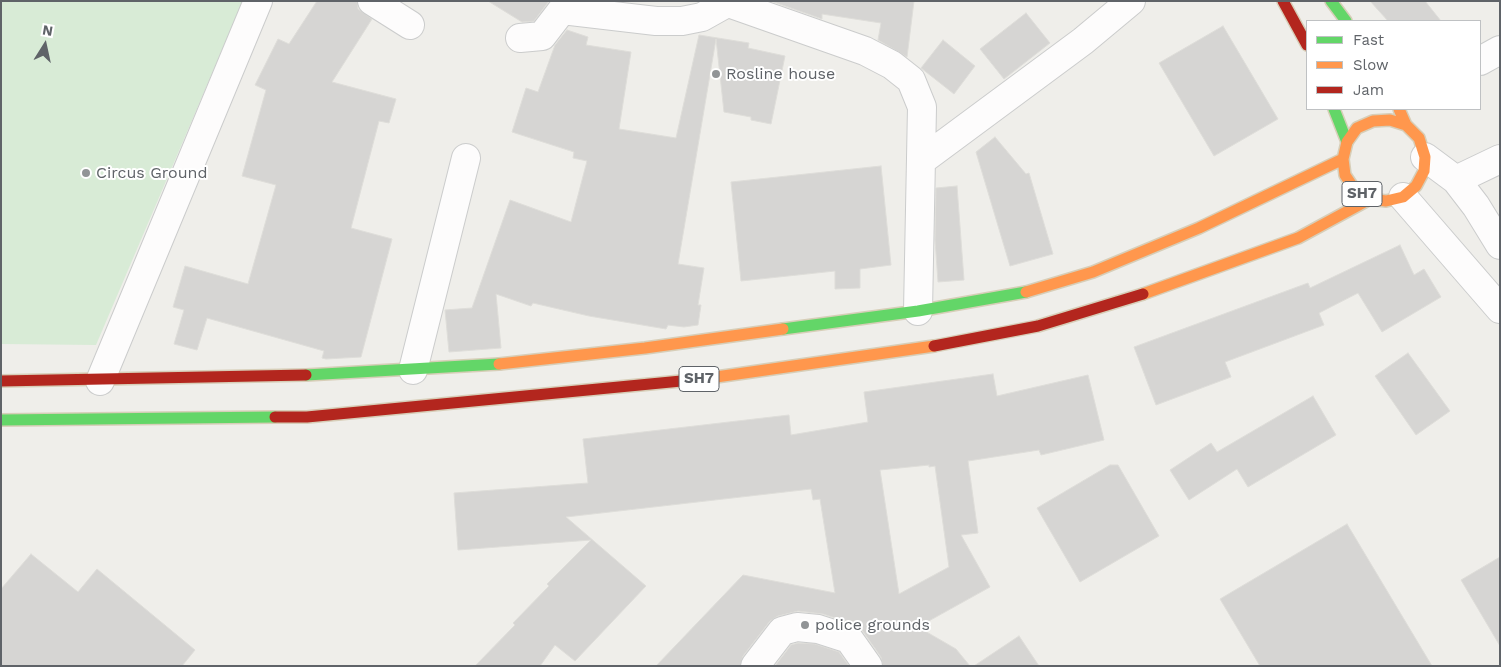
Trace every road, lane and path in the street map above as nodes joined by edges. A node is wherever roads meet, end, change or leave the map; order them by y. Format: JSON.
{"nodes":[{"id":1,"x":258,"y":1,"type":"edge"},
{"id":2,"x":372,"y":1,"type":"edge"},
{"id":3,"x":1131,"y":1,"type":"edge"},
{"id":4,"x":1283,"y":1,"type":"edge"},
{"id":5,"x":1331,"y":1,"type":"edge"},
{"id":6,"x":725,"y":2,"type":"edge"},
{"id":7,"x":1345,"y":20,"type":"edge"},
{"id":8,"x":410,"y":25,"type":"dead end"},
{"id":9,"x":520,"y":38,"type":"dead end"},
{"id":10,"x":1306,"y":43,"type":"edge"},
{"id":11,"x":1500,"y":50,"type":"edge"},
{"id":12,"x":1481,"y":60,"type":"edge"},
{"id":13,"x":1334,"y":110,"type":"edge"},
{"id":14,"x":1398,"y":110,"type":"edge"},
{"id":15,"x":1406,"y":126,"type":"junction"},
{"id":16,"x":1347,"y":142,"type":"junction"},
{"id":17,"x":1425,"y":157,"type":"junction"},
{"id":18,"x":466,"y":158,"type":"dead end"},
{"id":19,"x":1343,"y":158,"type":"junction"},
{"id":20,"x":1500,"y":159,"type":"edge"},
{"id":21,"x":921,"y":161,"type":"junction"},
{"id":22,"x":1456,"y":180,"type":"junction"},
{"id":23,"x":1403,"y":197,"type":"junction"},
{"id":24,"x":1370,"y":199,"type":"junction"},
{"id":25,"x":1498,"y":238,"type":"edge"},
{"id":26,"x":1500,"y":309,"type":"edge"},
{"id":27,"x":918,"y":311,"type":"junction"},
{"id":28,"x":413,"y":370,"type":"junction"},
{"id":29,"x":1,"y":381,"type":"edge"},
{"id":30,"x":100,"y":381,"type":"junction"},
{"id":31,"x":1,"y":420,"type":"edge"},
{"id":32,"x":755,"y":666,"type":"edge"},
{"id":33,"x":868,"y":666,"type":"edge"}],
"edges":[{"from":1,"to":30,"type":"street"},
{"from":2,"to":8,"type":"street"},
{"from":3,"to":21,"type":"street"},
{"from":4,"to":10,"type":"main road"},
{"from":5,"to":7,"type":"main road"},
{"from":6,"to":9,"type":"street"},
{"from":6,"to":21,"type":"street"},
{"from":11,"to":12,"type":"street"},
{"from":13,"to":16,"type":"main road"},
{"from":14,"to":15,"type":"main road"},
{"from":15,"to":16,"type":"main road"},
{"from":15,"to":17,"type":"main road"},
{"from":16,"to":19,"type":"main road","number":"SH7"},
{"from":17,"to":22,"type":"street"},
{"from":17,"to":23,"type":"main road","number":"SH7"},
{"from":18,"to":28,"type":"street"},
{"from":19,"to":24,"type":"main road","number":"SH7"},
{"from":19,"to":27,"type":"main road","number":"SH7"},
{"from":20,"to":22,"type":"street"},
{"from":21,"to":27,"type":"street"},
{"from":22,"to":25,"type":"street"},
{"from":23,"to":24,"type":"main road","number":"SH7"},
{"from":23,"to":26,"type":"street"},
{"from":24,"to":31,"type":"main road","number":"SH7"},
{"from":27,"to":28,"type":"main road","number":"SH7"},
{"from":28,"to":30,"type":"main road","number":"SH7"},
{"from":29,"to":30,"type":"main road","number":"SH7"},
{"from":32,"to":33,"type":"street"}]}
